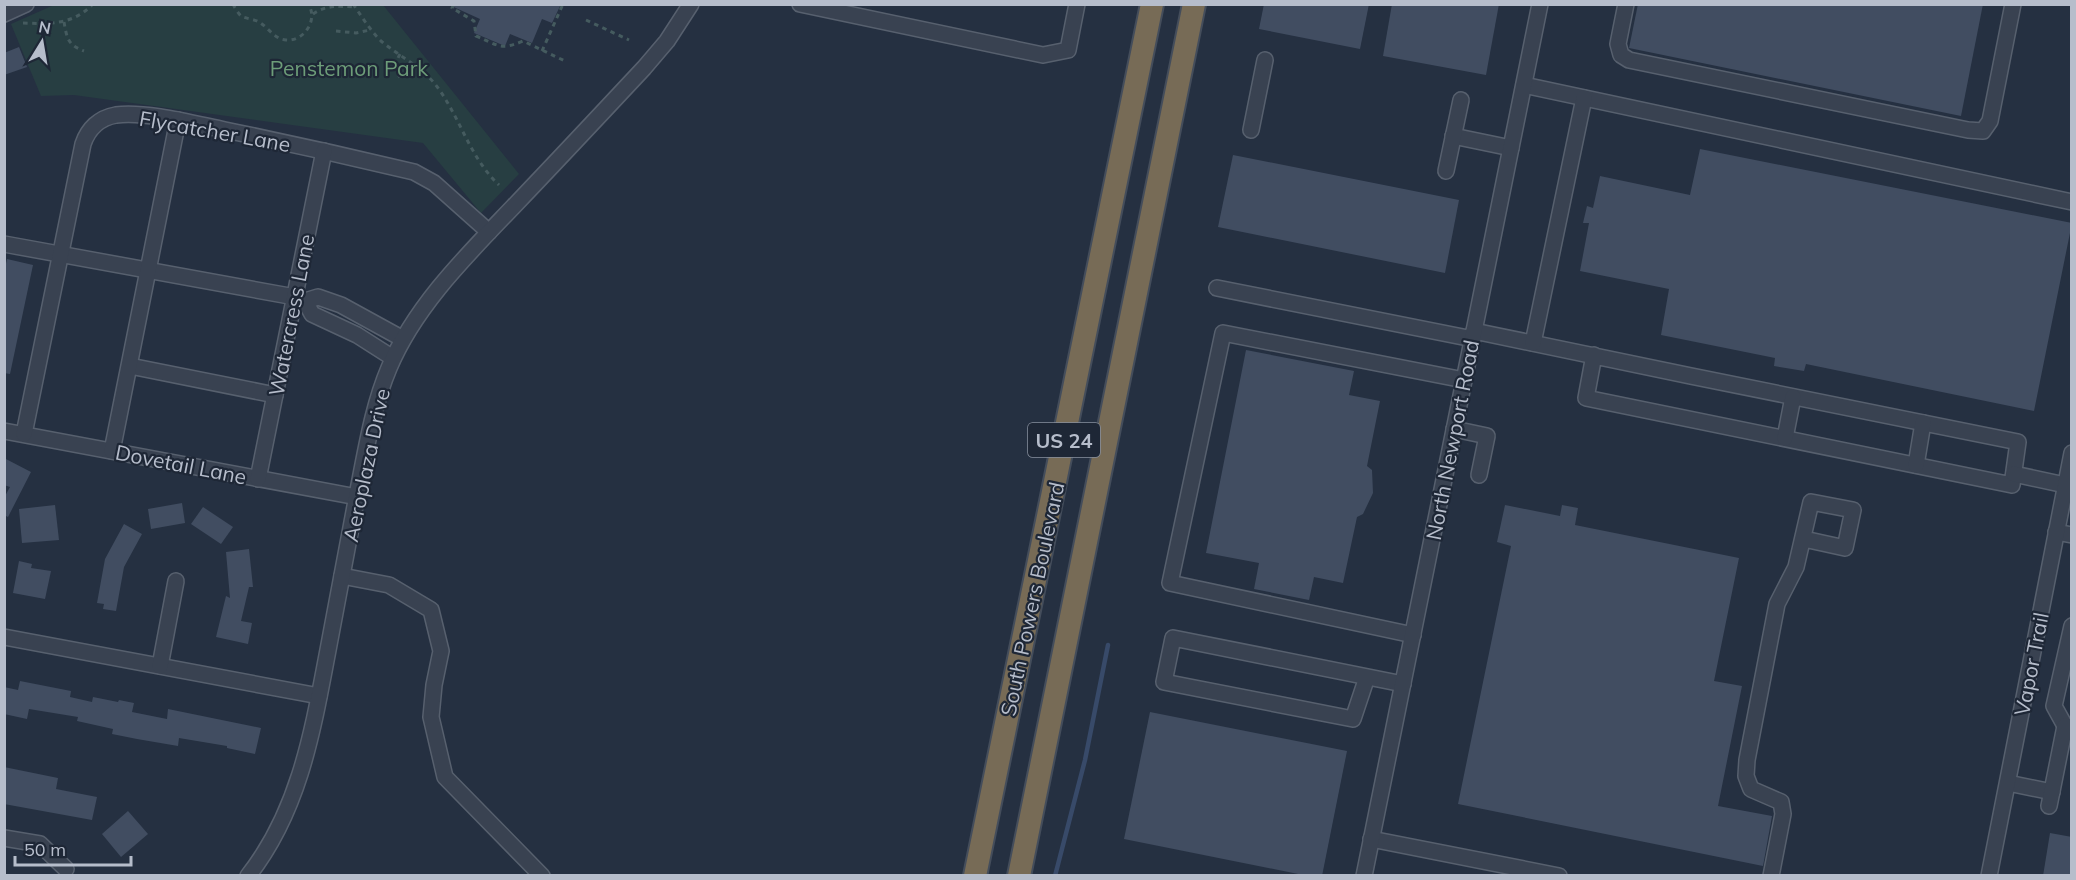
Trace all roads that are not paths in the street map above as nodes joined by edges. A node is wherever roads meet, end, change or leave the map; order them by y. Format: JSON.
{"nodes":[{"id":1,"x":26,"y":4,"type":"edge"},
{"id":2,"x":691,"y":4,"type":"edge"},
{"id":3,"x":800,"y":4,"type":"edge"},
{"id":4,"x":1077,"y":4,"type":"edge"},
{"id":5,"x":1152,"y":4,"type":"edge"},
{"id":6,"x":1194,"y":4,"type":"edge"},
{"id":7,"x":1540,"y":4,"type":"edge"},
{"id":8,"x":1626,"y":4,"type":"edge"},
{"id":9,"x":2013,"y":4,"type":"edge"},
{"id":10,"x":11,"y":18,"type":"edge"},
{"id":11,"x":1265,"y":60,"type":"dead end"},
{"id":12,"x":1524,"y":85,"type":"junction"},
{"id":13,"x":1584,"y":98,"type":"junction"},
{"id":14,"x":1461,"y":100,"type":"dead end"},
{"id":15,"x":177,"y":120,"type":"junction"},
{"id":16,"x":1251,"y":130,"type":"dead end"},
{"id":17,"x":1453,"y":136,"type":"junction"},
{"id":18,"x":1511,"y":148,"type":"junction"},
{"id":19,"x":324,"y":151,"type":"junction"},
{"id":20,"x":1446,"y":171,"type":"dead end"},
{"id":21,"x":2072,"y":202,"type":"edge"},
{"id":22,"x":489,"y":232,"type":"junction"},
{"id":23,"x":4,"y":244,"type":"edge"},
{"id":24,"x":60,"y":254,"type":"junction"},
{"id":25,"x":148,"y":270,"type":"junction"},
{"id":26,"x":1217,"y":288,"type":"dead end"},
{"id":27,"x":300,"y":299,"type":"junction"},
{"id":28,"x":1473,"y":335,"type":"junction"},
{"id":29,"x":403,"y":339,"type":"junction"},
{"id":30,"x":1533,"y":343,"type":"junction"},
{"id":31,"x":1594,"y":355,"type":"junction"},
{"id":32,"x":393,"y":358,"type":"junction"},
{"id":33,"x":130,"y":366,"type":"junction"},
{"id":34,"x":1464,"y":380,"type":"junction"},
{"id":35,"x":275,"y":395,"type":"junction"},
{"id":36,"x":1793,"y":397,"type":"junction"},
{"id":37,"x":1923,"y":423,"type":"junction"},
{"id":38,"x":1454,"y":429,"type":"junction"},
{"id":39,"x":4,"y":431,"type":"edge"},
{"id":40,"x":24,"y":435,"type":"junction"},
{"id":41,"x":1785,"y":438,"type":"junction"},
{"id":42,"x":112,"y":451,"type":"junction"},
{"id":43,"x":2071,"y":461,"type":"edge"},
{"id":44,"x":1916,"y":465,"type":"junction"},
{"id":45,"x":2014,"y":474,"type":"junction"},
{"id":46,"x":1479,"y":475,"type":"dead end"},
{"id":47,"x":258,"y":479,"type":"junction"},
{"id":48,"x":2065,"y":485,"type":"junction"},
{"id":49,"x":357,"y":497,"type":"junction"},
{"id":50,"x":2064,"y":533,"type":"edge"},
{"id":51,"x":1803,"y":539,"type":"dead end"},
{"id":52,"x":342,"y":576,"type":"junction"},
{"id":53,"x":176,"y":580,"type":"dead end"},
{"id":54,"x":2072,"y":626,"type":"edge"},
{"id":55,"x":1413,"y":635,"type":"junction"},
{"id":56,"x":4,"y":637,"type":"edge"},
{"id":57,"x":160,"y":666,"type":"junction"},
{"id":58,"x":1367,"y":676,"type":"junction"},
{"id":59,"x":1403,"y":684,"type":"junction"},
{"id":60,"x":319,"y":696,"type":"junction"},
{"id":61,"x":2068,"y":727,"type":"edge"},
{"id":62,"x":2008,"y":783,"type":"junction"},
{"id":63,"x":4,"y":838,"type":"edge"},
{"id":64,"x":1371,"y":839,"type":"junction"},
{"id":65,"x":66,"y":869,"type":"dead end"},
{"id":66,"x":248,"y":876,"type":"edge"},
{"id":67,"x":542,"y":876,"type":"edge"},
{"id":68,"x":975,"y":876,"type":"edge"},
{"id":69,"x":1019,"y":876,"type":"edge"},
{"id":70,"x":1364,"y":876,"type":"edge"},
{"id":71,"x":1558,"y":876,"type":"edge"},
{"id":72,"x":1771,"y":876,"type":"edge"},
{"id":73,"x":1989,"y":876,"type":"edge"}],
"edges":[{"from":1,"to":10,"type":"street"},
{"from":2,"to":22,"type":"street","name":"Aeroplaza Drive"},
{"from":3,"to":4,"type":"street"},
{"from":5,"to":68,"type":"highway","name":"South Powers Boulevard","number":"US 24"},
{"from":6,"to":69,"type":"highway","name":"South Powers Boulevard","number":"US 24"},
{"from":7,"to":12,"type":"street","name":"North Newport Road"},
{"from":8,"to":9,"type":"street"},
{"from":11,"to":16,"type":"street"},
{"from":12,"to":13,"type":"street"},
{"from":12,"to":18,"type":"street","name":"North Newport Road"},
{"from":13,"to":21,"type":"street"},
{"from":13,"to":30,"type":"street"},
{"from":14,"to":17,"type":"street"},
{"from":15,"to":19,"type":"street","name":"Flycatcher Lane"},
{"from":15,"to":24,"type":"street","name":"Flycatcher Lane"},
{"from":15,"to":25,"type":"street"},
{"from":17,"to":18,"type":"street"},
{"from":17,"to":20,"type":"street"},
{"from":18,"to":28,"type":"street","name":"North Newport Road"},
{"from":19,"to":22,"type":"street","name":"Flycatcher Lane"},
{"from":19,"to":27,"type":"street","name":"Watercress Lane"},
{"from":22,"to":29,"type":"street","name":"Aeroplaza Drive"},
{"from":23,"to":24,"type":"street"},
{"from":24,"to":25,"type":"street"},
{"from":24,"to":40,"type":"street","name":"Flycatcher Lane"},
{"from":25,"to":27,"type":"street"},
{"from":25,"to":33,"type":"street"},
{"from":26,"to":28,"type":"street"},
{"from":27,"to":29,"type":"street"},
{"from":27,"to":32,"type":"street"},
{"from":27,"to":35,"type":"street","name":"Watercress Lane"},
{"from":28,"to":30,"type":"street"},
{"from":28,"to":34,"type":"street","name":"North Newport Road"},
{"from":29,"to":32,"type":"street","name":"Aeroplaza Drive"},
{"from":30,"to":31,"type":"street"},
{"from":31,"to":36,"type":"street"},
{"from":31,"to":41,"type":"street"},
{"from":32,"to":49,"type":"street","name":"Aeroplaza Drive"},
{"from":33,"to":35,"type":"street"},
{"from":33,"to":42,"type":"street"},
{"from":34,"to":38,"type":"street","name":"North Newport Road"},
{"from":34,"to":55,"type":"street"},
{"from":35,"to":47,"type":"street","name":"Watercress Lane"},
{"from":36,"to":37,"type":"street"},
{"from":36,"to":41,"type":"street"},
{"from":37,"to":44,"type":"street"},
{"from":37,"to":45,"type":"street"},
{"from":38,"to":46,"type":"street"},
{"from":38,"to":55,"type":"street","name":"North Newport Road"},
{"from":39,"to":40,"type":"street","name":"Dovetail Lane"},
{"from":40,"to":42,"type":"street","name":"Dovetail Lane"},
{"from":41,"to":44,"type":"street"},
{"from":42,"to":47,"type":"street","name":"Dovetail Lane"},
{"from":43,"to":48,"type":"street","name":"Vapor Trail"},
{"from":44,"to":45,"type":"street"},
{"from":45,"to":48,"type":"street"},
{"from":47,"to":49,"type":"street","name":"Dovetail Lane"},
{"from":48,"to":50,"type":"street","name":"Vapor Trail"},
{"from":49,"to":52,"type":"street","name":"Aeroplaza Drive"},
{"from":50,"to":62,"type":"street","name":"Vapor Trail"},
{"from":51,"to":72,"type":"street"},
{"from":52,"to":60,"type":"street","name":"Aeroplaza Drive"},
{"from":52,"to":67,"type":"street"},
{"from":53,"to":57,"type":"street"},
{"from":54,"to":61,"type":"street"},
{"from":55,"to":59,"type":"street","name":"North Newport Road"},
{"from":56,"to":57,"type":"street"},
{"from":57,"to":60,"type":"street"},
{"from":58,"to":58,"type":"street"},
{"from":58,"to":59,"type":"street"},
{"from":59,"to":64,"type":"street","name":"North Newport Road"},
{"from":60,"to":66,"type":"street","name":"Aeroplaza Drive"},
{"from":61,"to":62,"type":"street"},
{"from":62,"to":73,"type":"street","name":"Vapor Trail"},
{"from":63,"to":65,"type":"street"},
{"from":64,"to":70,"type":"street","name":"North Newport Road"},
{"from":64,"to":71,"type":"street"}]}
